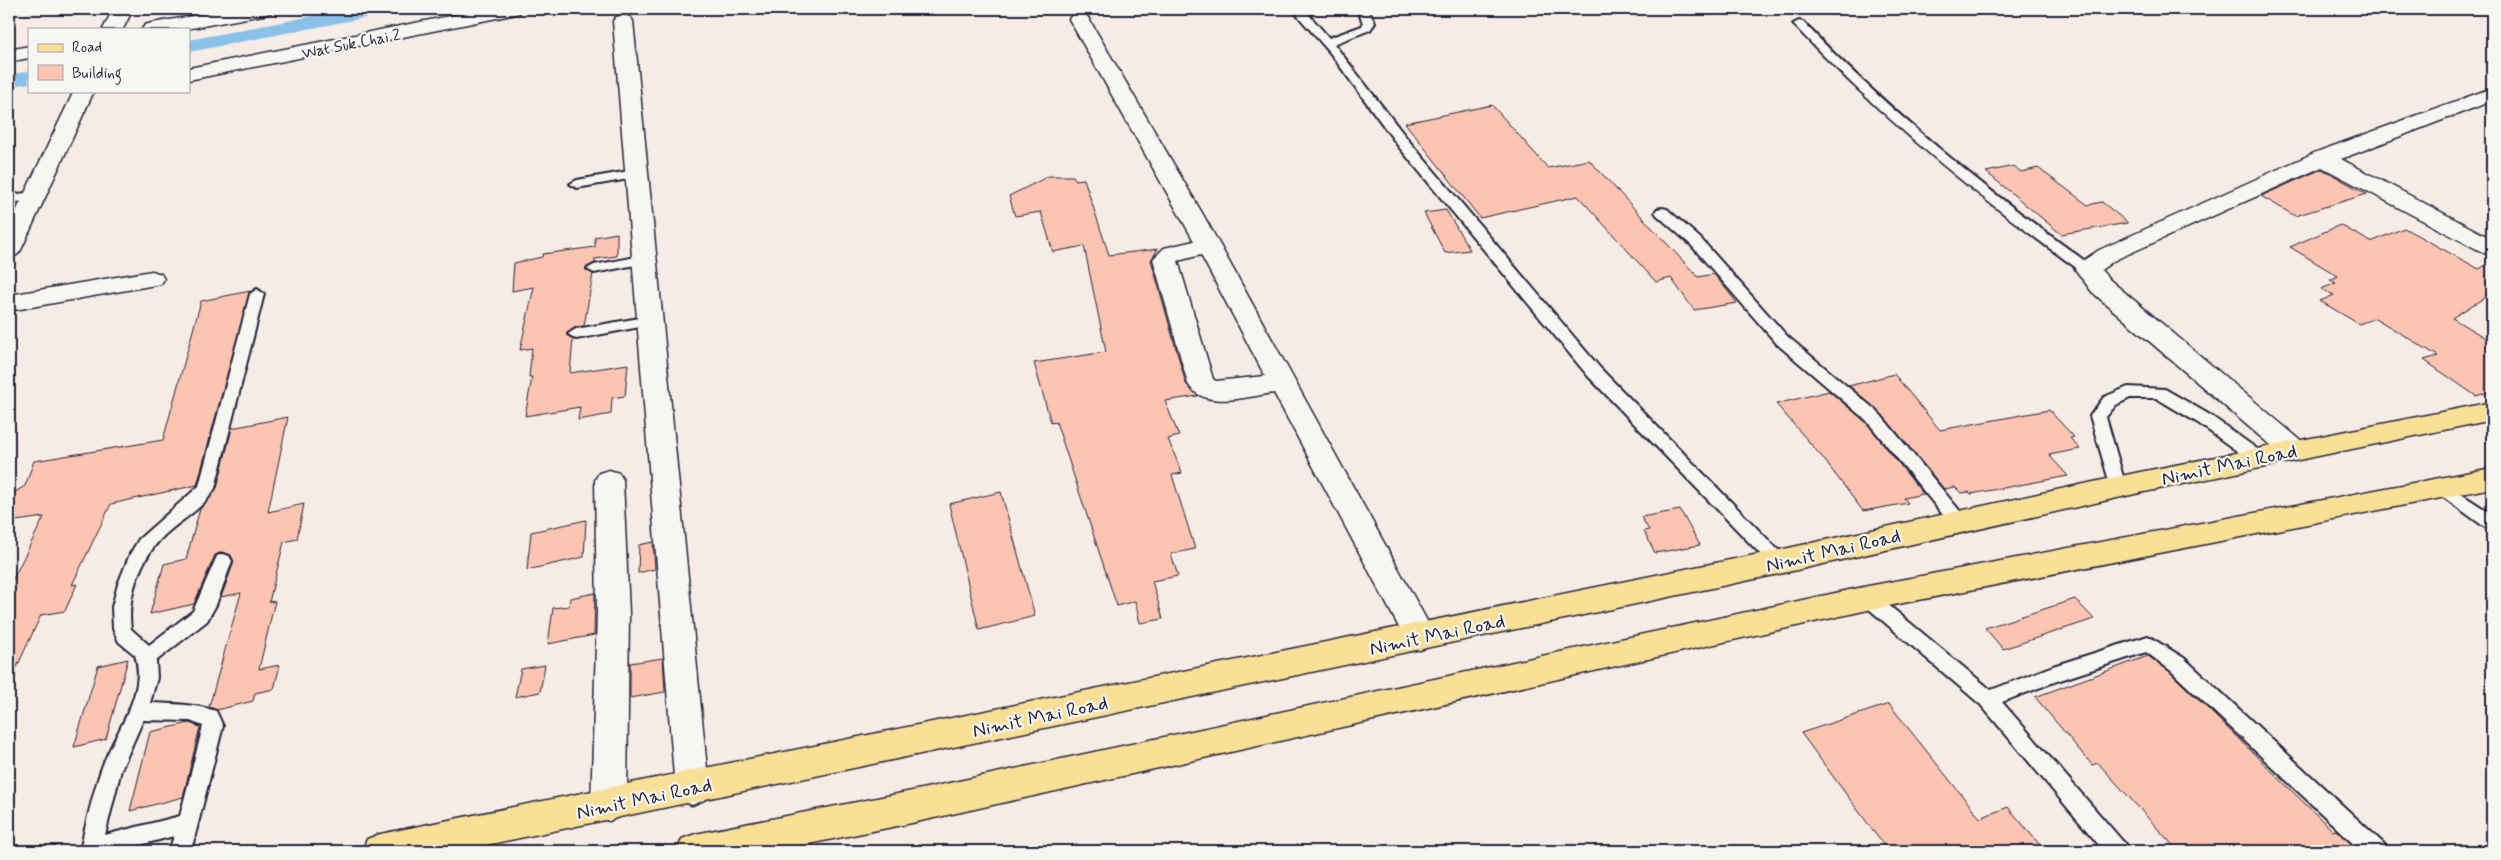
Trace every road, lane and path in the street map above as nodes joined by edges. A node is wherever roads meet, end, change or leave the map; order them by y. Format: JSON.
{"nodes":[{"id":1,"x":123,"y":9,"type":"edge"},
{"id":2,"x":263,"y":9,"type":"edge"},
{"id":3,"x":512,"y":9,"type":"edge"},
{"id":4,"x":1298,"y":9,"type":"edge"},
{"id":5,"x":1363,"y":9,"type":"edge"},
{"id":6,"x":1080,"y":19,"type":"dead end"},
{"id":7,"x":623,"y":21,"type":"dead end"},
{"id":8,"x":1799,"y":24,"type":"dead end"},
{"id":9,"x":114,"y":28,"type":"edge"},
{"id":10,"x":158,"y":28,"type":"edge"},
{"id":11,"x":1326,"y":42,"type":"junction"},
{"id":12,"x":28,"y":52,"type":"edge"},
{"id":13,"x":9,"y":56,"type":"edge"},
{"id":14,"x":190,"y":74,"type":"edge"},
{"id":15,"x":88,"y":92,"type":"edge"},
{"id":16,"x":2492,"y":94,"type":"edge"},
{"id":17,"x":2322,"y":158,"type":"junction"},
{"id":18,"x":635,"y":174,"type":"junction"},
{"id":19,"x":577,"y":184,"type":"dead end"},
{"id":20,"x":34,"y":196,"type":"junction"},
{"id":21,"x":9,"y":199,"type":"edge"},
{"id":22,"x":1662,"y":212,"type":"dead end"},
{"id":23,"x":1208,"y":246,"type":"junction"},
{"id":24,"x":2492,"y":248,"type":"edge"},
{"id":25,"x":9,"y":250,"type":"edge"},
{"id":26,"x":646,"y":259,"type":"junction"},
{"id":27,"x":594,"y":269,"type":"dead end"},
{"id":28,"x":2087,"y":269,"type":"junction"},
{"id":29,"x":152,"y":279,"type":"dead end"},
{"id":30,"x":257,"y":294,"type":"dead end"},
{"id":31,"x":9,"y":303,"type":"edge"},
{"id":32,"x":651,"y":321,"type":"junction"},
{"id":33,"x":576,"y":334,"type":"dead end"},
{"id":34,"x":1281,"y":383,"type":"junction"},
{"id":35,"x":2492,"y":412,"type":"edge"},
{"id":36,"x":2294,"y":450,"type":"junction"},
{"id":37,"x":2258,"y":458,"type":"junction"},
{"id":38,"x":2492,"y":478,"type":"edge"},
{"id":39,"x":608,"y":480,"type":"dead end"},
{"id":40,"x":2118,"y":487,"type":"junction"},
{"id":41,"x":2441,"y":487,"type":"junction"},
{"id":42,"x":1958,"y":521,"type":"junction"},
{"id":43,"x":2492,"y":523,"type":"edge"},
{"id":44,"x":223,"y":560,"type":"dead end"},
{"id":45,"x":1779,"y":562,"type":"junction"},
{"id":46,"x":1868,"y":598,"type":"junction"},
{"id":47,"x":1420,"y":637,"type":"junction"},
{"id":48,"x":146,"y":658,"type":"junction"},
{"id":49,"x":1988,"y":698,"type":"junction"},
{"id":50,"x":137,"y":711,"type":"junction"},
{"id":51,"x":692,"y":788,"type":"junction"},
{"id":52,"x":610,"y":805,"type":"junction"},
{"id":53,"x":189,"y":823,"type":"junction"},
{"id":54,"x":92,"y":849,"type":"edge"},
{"id":55,"x":710,"y":850,"type":"edge"},
{"id":56,"x":180,"y":851,"type":"edge"},
{"id":57,"x":380,"y":851,"type":"edge"},
{"id":58,"x":2117,"y":851,"type":"edge"},
{"id":59,"x":2376,"y":851,"type":"edge"}],
"edges":[{"from":1,"to":9,"type":"street"},
{"from":2,"to":10,"type":"street"},
{"from":3,"to":14,"type":"street","name":"Wat Suk Chai 2"},
{"from":4,"to":11,"type":"lane"},
{"from":5,"to":11,"type":"lane"},
{"from":6,"to":23,"type":"street"},
{"from":7,"to":18,"type":"street"},
{"from":8,"to":28,"type":"lane"},
{"from":11,"to":45,"type":"lane"},
{"from":12,"to":13,"type":"street"},
{"from":15,"to":20,"type":"street"},
{"from":16,"to":17,"type":"street"},
{"from":17,"to":24,"type":"street"},
{"from":17,"to":28,"type":"street"},
{"from":18,"to":19,"type":"lane"},
{"from":18,"to":26,"type":"street"},
{"from":20,"to":21,"type":"lane"},
{"from":20,"to":25,"type":"street"},
{"from":22,"to":42,"type":"lane"},
{"from":23,"to":34,"type":"street"},
{"from":23,"to":34,"type":"street"},
{"from":26,"to":27,"type":"lane"},
{"from":26,"to":32,"type":"street"},
{"from":28,"to":36,"type":"street"},
{"from":29,"to":31,"type":"street"},
{"from":30,"to":48,"type":"lane"},
{"from":32,"to":33,"type":"lane"},
{"from":32,"to":51,"type":"street"},
{"from":34,"to":47,"type":"street"},
{"from":35,"to":36,"type":"main road","name":"Nimit Mai Road"},
{"from":36,"to":37,"type":"main road","name":"Nimit Mai Road"},
{"from":37,"to":40,"type":"main road","name":"Nimit Mai Road"},
{"from":37,"to":40,"type":"lane"},
{"from":38,"to":41,"type":"main road"},
{"from":39,"to":52,"type":"street"},
{"from":40,"to":42,"type":"main road","name":"Nimit Mai Road"},
{"from":41,"to":43,"type":"lane"},
{"from":41,"to":46,"type":"main road"},
{"from":42,"to":45,"type":"main road","name":"Nimit Mai Road"},
{"from":44,"to":48,"type":"lane"},
{"from":45,"to":47,"type":"main road","name":"Nimit Mai Road"},
{"from":46,"to":49,"type":"lane"},
{"from":46,"to":55,"type":"main road"},
{"from":47,"to":51,"type":"main road","name":"Nimit Mai Road"},
{"from":48,"to":50,"type":"lane"},
{"from":49,"to":58,"type":"lane"},
{"from":49,"to":59,"type":"lane"},
{"from":50,"to":53,"type":"lane"},
{"from":50,"to":54,"type":"lane"},
{"from":51,"to":52,"type":"main road","name":"Nimit Mai Road"},
{"from":52,"to":57,"type":"main road","name":"Nimit Mai Road"},
{"from":53,"to":54,"type":"lane"},
{"from":53,"to":56,"type":"lane"}]}
